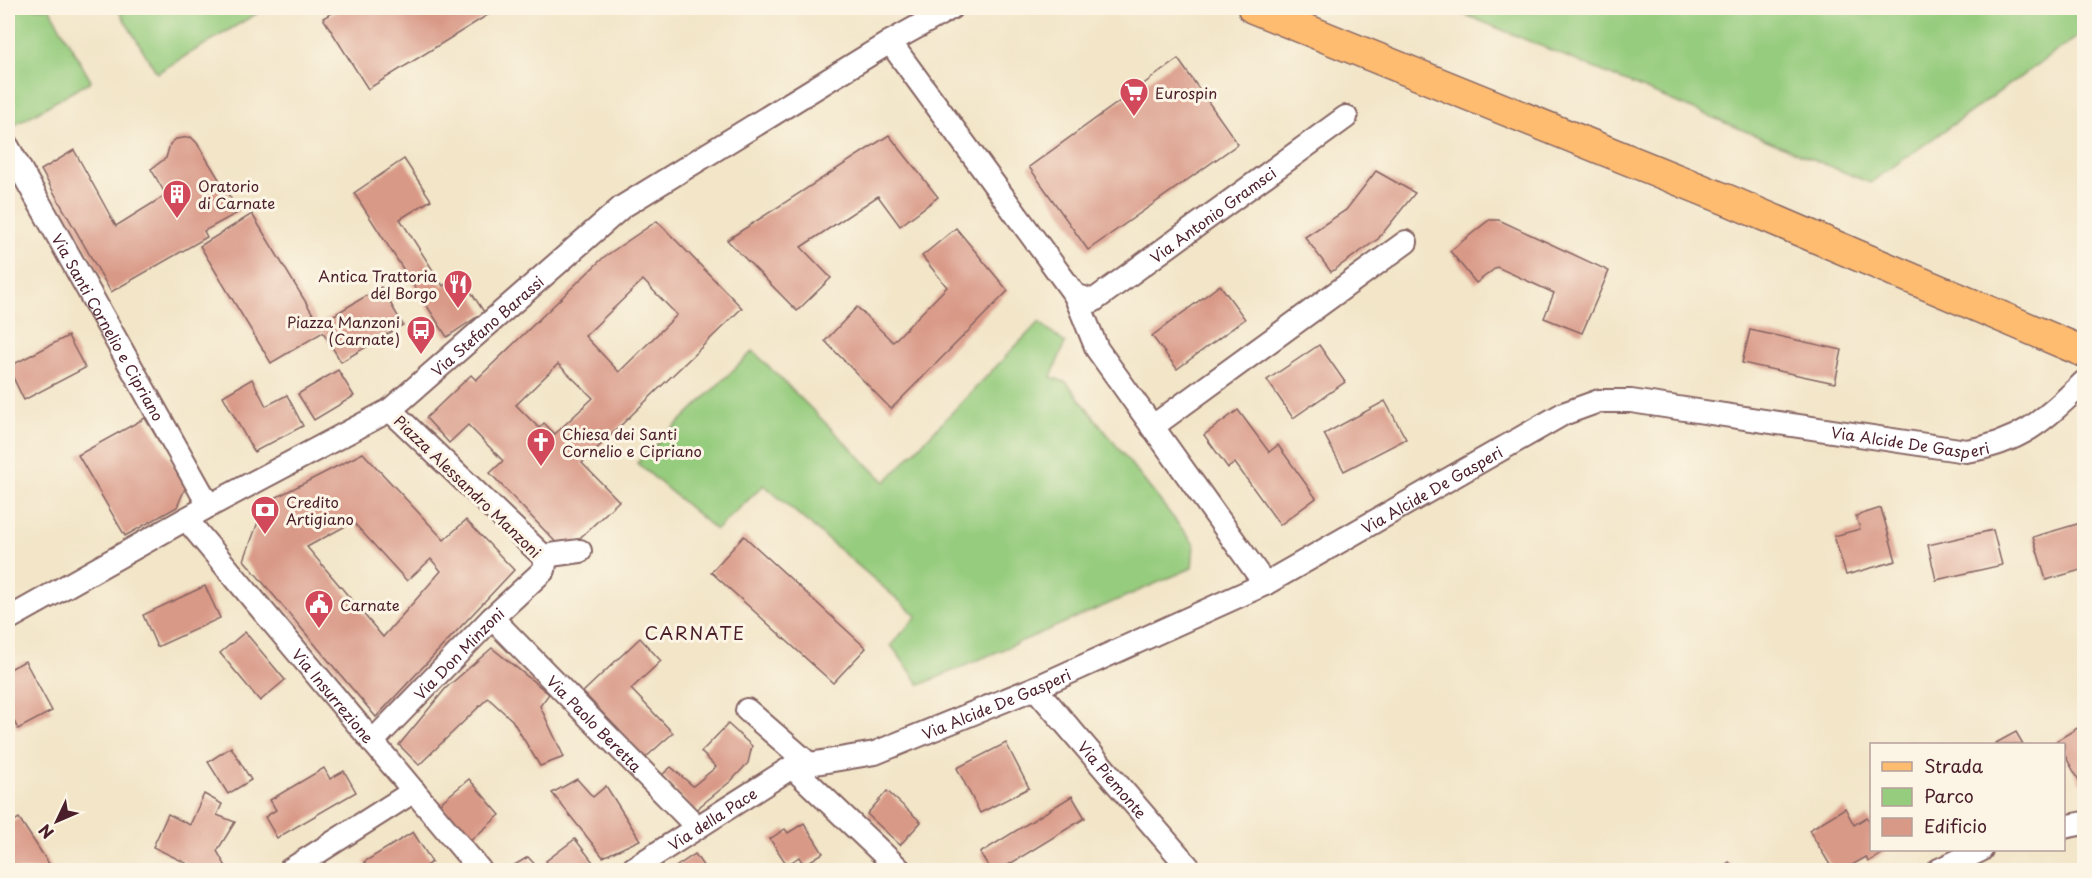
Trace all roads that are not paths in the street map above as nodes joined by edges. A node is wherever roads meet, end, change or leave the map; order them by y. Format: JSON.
{"nodes":[{"id":1,"x":951,"y":8,"type":"edge"},
{"id":2,"x":1253,"y":8,"type":"edge"},
{"id":3,"x":890,"y":42,"type":"junction"},
{"id":4,"x":1346,"y":117,"type":"dead end"},
{"id":5,"x":8,"y":147,"type":"edge"},
{"id":6,"x":1406,"y":242,"type":"dead end"},
{"id":7,"x":1075,"y":295,"type":"junction"},
{"id":8,"x":2085,"y":352,"type":"edge"},
{"id":9,"x":2085,"y":382,"type":"edge"},
{"id":10,"x":390,"y":410,"type":"junction"},
{"id":11,"x":1152,"y":427,"type":"junction"},
{"id":12,"x":209,"y":506,"type":"junction"},
{"id":13,"x":186,"y":519,"type":"junction"},
{"id":14,"x":580,"y":551,"type":"dead end"},
{"id":15,"x":544,"y":560,"type":"junction"},
{"id":16,"x":1265,"y":584,"type":"junction"},
{"id":17,"x":492,"y":618,"type":"junction"},
{"id":18,"x":8,"y":619,"type":"edge"},
{"id":19,"x":1035,"y":688,"type":"junction"},
{"id":20,"x":747,"y":710,"type":"dead end"},
{"id":21,"x":372,"y":742,"type":"junction"},
{"id":22,"x":800,"y":765,"type":"junction"},
{"id":23,"x":414,"y":791,"type":"junction"},
{"id":24,"x":2085,"y":823,"type":"edge"},
{"id":25,"x":697,"y":827,"type":"junction"},
{"id":26,"x":2065,"y":827,"type":"edge"},
{"id":27,"x":1977,"y":851,"type":"edge"},
{"id":28,"x":290,"y":870,"type":"edge"},
{"id":29,"x":480,"y":870,"type":"edge"},
{"id":30,"x":631,"y":870,"type":"edge"},
{"id":31,"x":900,"y":870,"type":"edge"},
{"id":32,"x":1191,"y":870,"type":"edge"},
{"id":33,"x":1939,"y":870,"type":"edge"}],
"edges":[{"from":1,"to":3,"type":"street","name":"Via Stefano Barassi"},
{"from":2,"to":8,"type":"main road"},
{"from":3,"to":7,"type":"street"},
{"from":3,"to":10,"type":"street","name":"Via Stefano Barassi"},
{"from":4,"to":7,"type":"street","name":"Via Antonio Gramsci"},
{"from":5,"to":12,"type":"street","name":"Via Santi Cornelio e Cipriano"},
{"from":6,"to":11,"type":"street"},
{"from":7,"to":11,"type":"street"},
{"from":9,"to":16,"type":"street","name":"Via Alcide De Gasperi"},
{"from":10,"to":12,"type":"street","name":"Via Stefano Barassi"},
{"from":10,"to":15,"type":"street","name":"Piazza Alessandro Manzoni"},
{"from":11,"to":16,"type":"street"},
{"from":12,"to":13,"type":"street","name":"Via Stefano Barassi"},
{"from":13,"to":18,"type":"street","name":"Via Stefano Barassi"},
{"from":13,"to":21,"type":"street","name":"Via Insurrezione"},
{"from":14,"to":15,"type":"street"},
{"from":15,"to":17,"type":"street","name":"Via Don Minzoni"},
{"from":16,"to":19,"type":"street","name":"Via Alcide De Gasperi"},
{"from":17,"to":21,"type":"street","name":"Via Don Minzoni"},
{"from":17,"to":25,"type":"street","name":"Via Paolo Beretta"},
{"from":19,"to":22,"type":"street","name":"Via Alcide De Gasperi"},
{"from":19,"to":32,"type":"street","name":"Via Piemonte"},
{"from":20,"to":22,"type":"street"},
{"from":21,"to":23,"type":"street","name":"Via Insurrezione"},
{"from":22,"to":25,"type":"street","name":"Via della Pace"},
{"from":22,"to":31,"type":"street"},
{"from":23,"to":28,"type":"street"},
{"from":23,"to":29,"type":"street","name":"Via Insurrezione"},
{"from":24,"to":26,"type":"street"},
{"from":25,"to":30,"type":"street","name":"Via della Pace"},
{"from":27,"to":33,"type":"street"}]}
